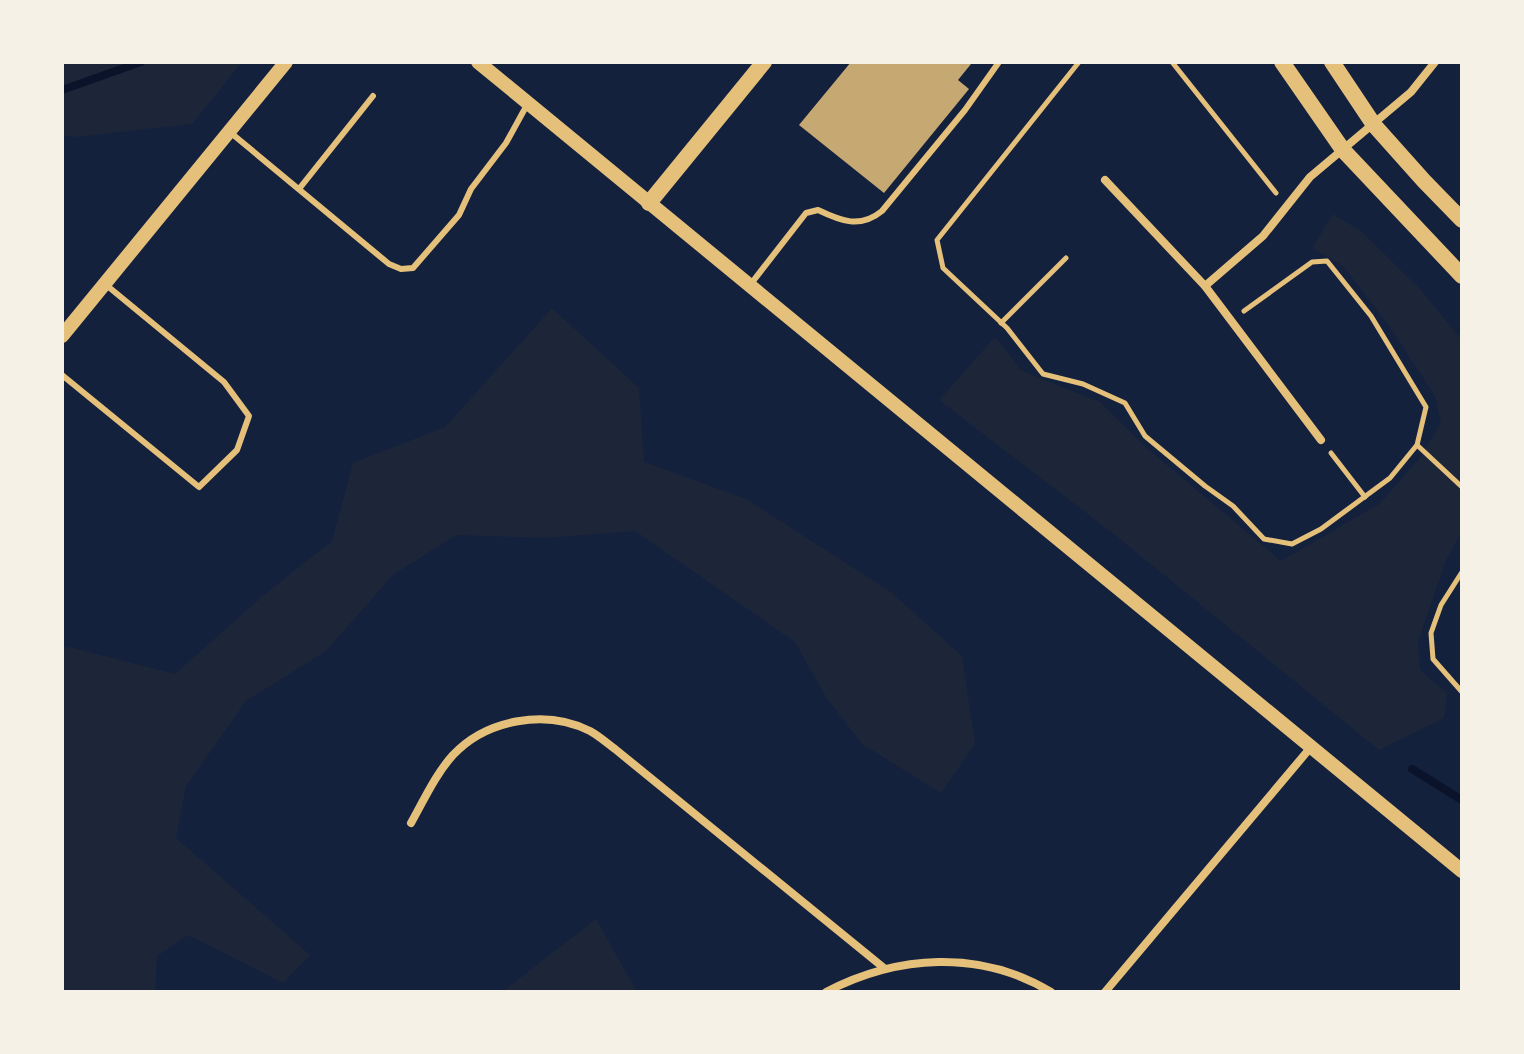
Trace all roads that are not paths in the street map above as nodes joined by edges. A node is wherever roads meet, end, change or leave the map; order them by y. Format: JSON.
{"nodes":[{"id":1,"x":286,"y":62,"type":"edge"},
{"id":2,"x":478,"y":62,"type":"edge"},
{"id":3,"x":764,"y":62,"type":"edge"},
{"id":4,"x":1282,"y":62,"type":"edge"},
{"id":5,"x":1332,"y":62,"type":"edge"},
{"id":6,"x":1435,"y":62,"type":"edge"},
{"id":7,"x":999,"y":64,"type":"edge"},
{"id":8,"x":373,"y":96,"type":"dead end"},
{"id":9,"x":528,"y":103,"type":"junction"},
{"id":10,"x":1374,"y":125,"type":"junction"},
{"id":11,"x":229,"y":132,"type":"junction"},
{"id":12,"x":1343,"y":150,"type":"junction"},
{"id":13,"x":1105,"y":180,"type":"dead end"},
{"id":14,"x":299,"y":189,"type":"junction"},
{"id":15,"x":649,"y":203,"type":"junction"},
{"id":16,"x":1462,"y":220,"type":"edge"},
{"id":17,"x":1462,"y":276,"type":"edge"},
{"id":18,"x":105,"y":284,"type":"junction"},
{"id":19,"x":749,"y":286,"type":"junction"},
{"id":20,"x":1205,"y":286,"type":"junction"},
{"id":21,"x":62,"y":336,"type":"edge"},
{"id":22,"x":62,"y":375,"type":"edge"},
{"id":23,"x":1321,"y":440,"type":"road end"},
{"id":24,"x":1311,"y":747,"type":"junction"},
{"id":25,"x":411,"y":823,"type":"dead end"},
{"id":26,"x":1462,"y":871,"type":"edge"},
{"id":27,"x":884,"y":968,"type":"junction"},
{"id":28,"x":826,"y":992,"type":"edge"},
{"id":29,"x":1051,"y":992,"type":"edge"},
{"id":30,"x":1105,"y":992,"type":"edge"}],
"edges":[{"from":1,"to":11,"type":"street"},
{"from":2,"to":9,"type":"street"},
{"from":3,"to":15,"type":"main road"},
{"from":4,"to":12,"type":"main road"},
{"from":5,"to":10,"type":"main road"},
{"from":6,"to":10,"type":"street"},
{"from":7,"to":19,"type":"lane"},
{"from":8,"to":14,"type":"lane"},
{"from":9,"to":14,"type":"lane"},
{"from":9,"to":15,"type":"street"},
{"from":10,"to":12,"type":"street"},
{"from":10,"to":16,"type":"main road"},
{"from":11,"to":14,"type":"lane"},
{"from":11,"to":18,"type":"street"},
{"from":12,"to":17,"type":"main road"},
{"from":12,"to":20,"type":"street"},
{"from":13,"to":20,"type":"street"},
{"from":15,"to":19,"type":"street"},
{"from":18,"to":21,"type":"street"},
{"from":18,"to":22,"type":"lane"},
{"from":19,"to":24,"type":"street"},
{"from":20,"to":23,"type":"street"},
{"from":24,"to":26,"type":"street"},
{"from":24,"to":30,"type":"street"},
{"from":25,"to":27,"type":"street"},
{"from":27,"to":28,"type":"street"},
{"from":27,"to":29,"type":"street"}]}
